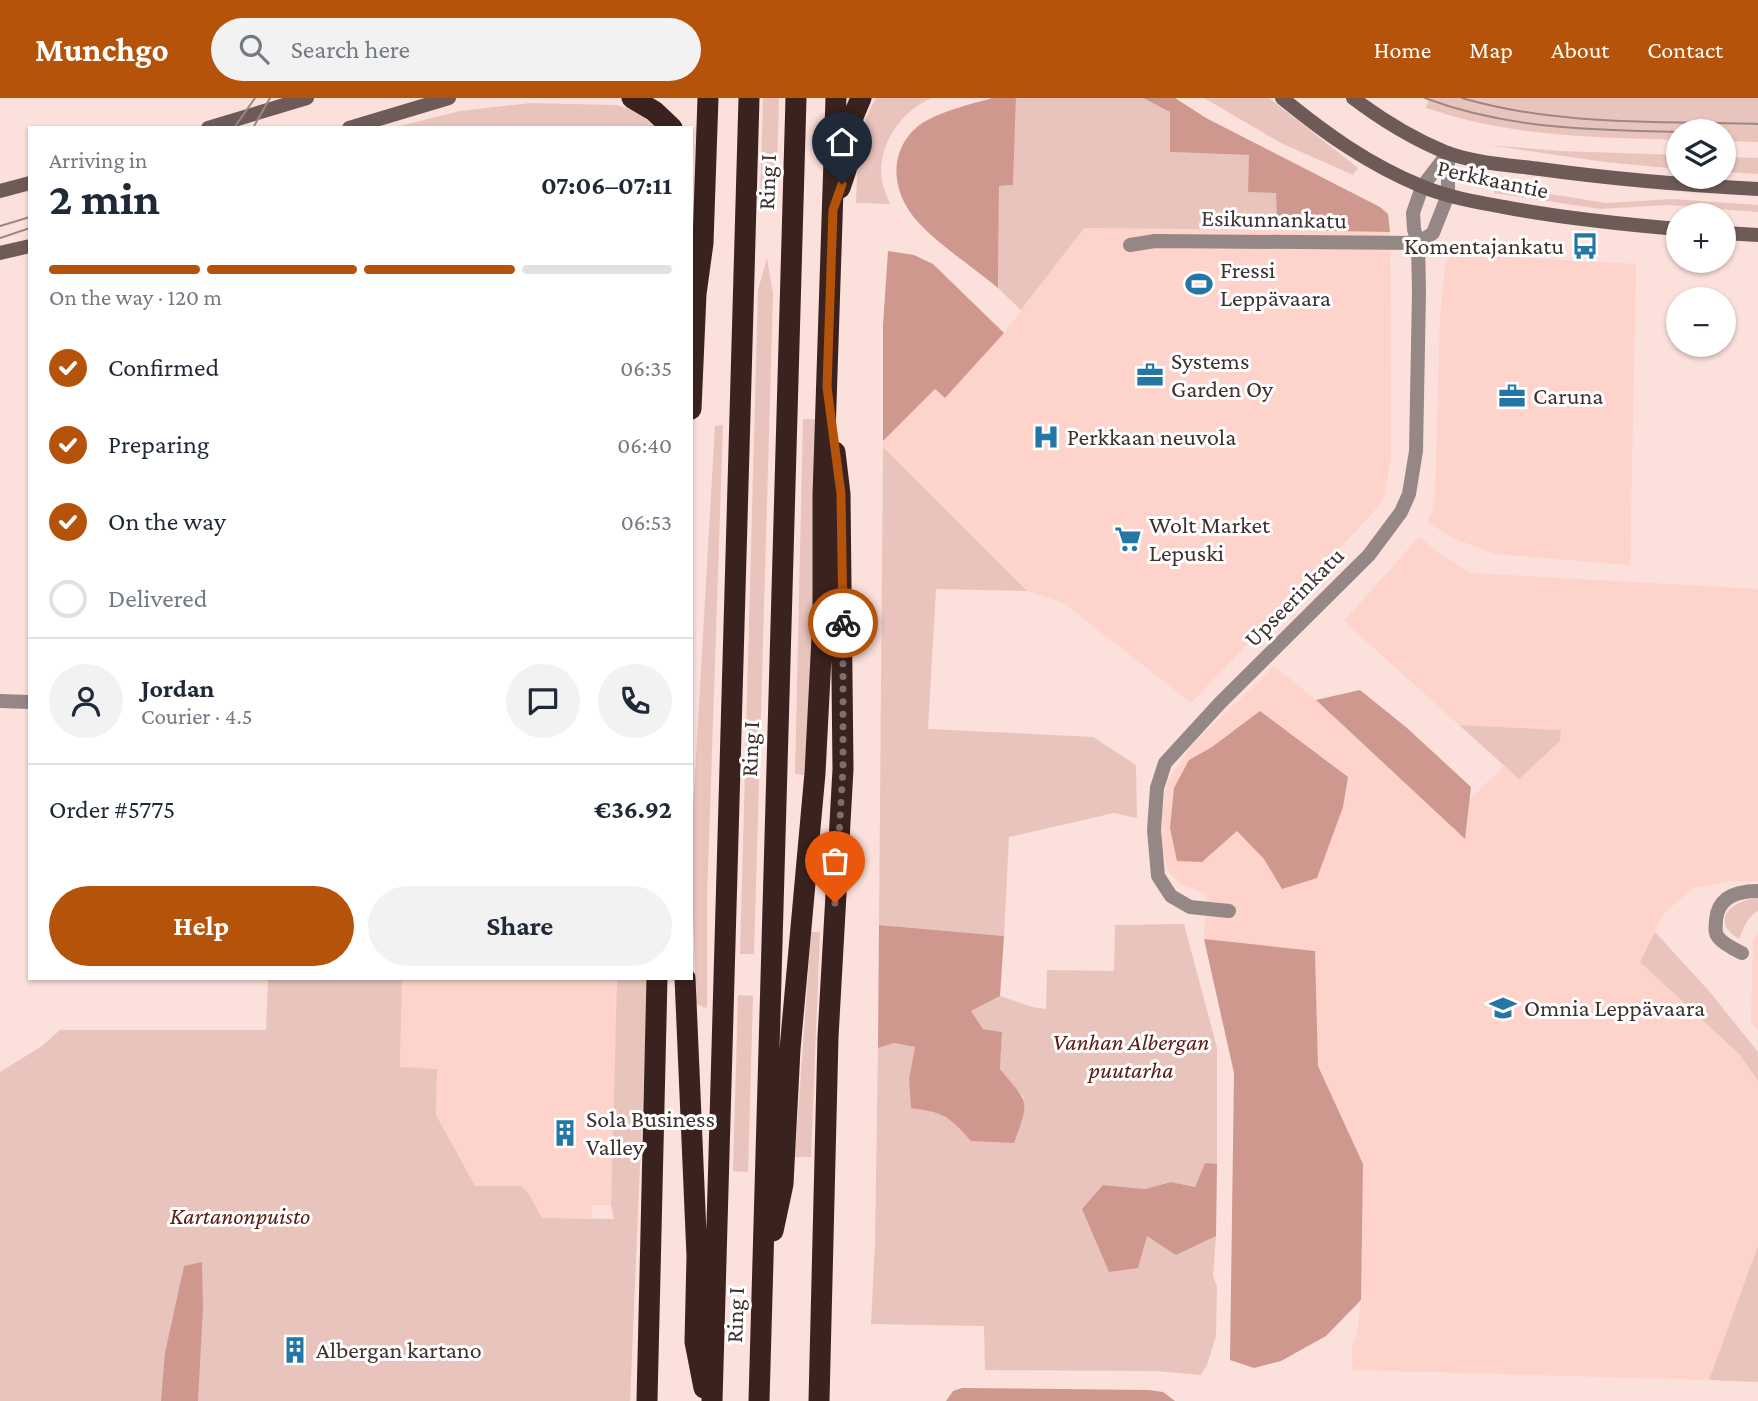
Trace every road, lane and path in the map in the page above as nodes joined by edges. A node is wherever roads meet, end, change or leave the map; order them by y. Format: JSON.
{"nodes":[{"id":1,"x":307,"y":98,"type":"edge"},
{"id":2,"x":449,"y":98,"type":"edge"},
{"id":3,"x":632,"y":98,"type":"edge"},
{"id":4,"x":708,"y":98,"type":"edge"},
{"id":5,"x":749,"y":98,"type":"edge"},
{"id":6,"x":796,"y":98,"type":"edge"},
{"id":7,"x":836,"y":98,"type":"edge"},
{"id":8,"x":861,"y":98,"type":"edge"},
{"id":9,"x":1282,"y":98,"type":"edge"},
{"id":10,"x":1353,"y":98,"type":"edge"},
{"id":11,"x":215,"y":126,"type":"edge"},
{"id":12,"x":356,"y":126,"type":"edge"},
{"id":13,"x":670,"y":126,"type":"edge"},
{"id":14,"x":1448,"y":153,"type":"junction"},
{"id":15,"x":28,"y":184,"type":"edge"},
{"id":16,"x":1422,"y":187,"type":"junction"},
{"id":17,"x":1758,"y":189,"type":"edge"},
{"id":18,"x":0,"y":191,"type":"edge"},
{"id":19,"x":1448,"y":195,"type":"junction"},
{"id":20,"x":833,"y":210,"type":"junction"},
{"id":21,"x":1666,"y":228,"type":"edge"},
{"id":22,"x":1736,"y":233,"type":"edge"},
{"id":23,"x":1758,"y":234,"type":"edge"},
{"id":24,"x":1418,"y":243,"type":"junction"},
{"id":25,"x":1130,"y":245,"type":"dead end"},
{"id":26,"x":28,"y":246,"type":"edge"},
{"id":27,"x":0,"y":253,"type":"edge"},
{"id":28,"x":693,"y":282,"type":"edge"},
{"id":29,"x":695,"y":294,"type":"junction"},
{"id":30,"x":693,"y":352,"type":"edge"},
{"id":31,"x":827,"y":387,"type":"junction"},
{"id":32,"x":0,"y":701,"type":"edge"},
{"id":33,"x":28,"y":702,"type":"edge"},
{"id":34,"x":1758,"y":891,"type":"edge"},
{"id":35,"x":1229,"y":911,"type":"dead end"},
{"id":36,"x":1742,"y":953,"type":"dead end"},
{"id":37,"x":657,"y":980,"type":"edge"},
{"id":38,"x":685,"y":980,"type":"edge"},
{"id":39,"x":762,"y":1284,"type":"junction"},
{"id":40,"x":704,"y":1342,"type":"junction"},
{"id":41,"x":647,"y":1401,"type":"edge"},
{"id":42,"x":707,"y":1401,"type":"edge"},
{"id":43,"x":712,"y":1401,"type":"edge"},
{"id":44,"x":759,"y":1401,"type":"edge"},
{"id":45,"x":820,"y":1401,"type":"edge"}],
"edges":[{"from":1,"to":11,"type":"main road"},
{"from":2,"to":12,"type":"main road"},
{"from":3,"to":13,"type":"highway"},
{"from":4,"to":29,"type":"highway"},
{"from":5,"to":40,"type":"highway","name":"Ring I"},
{"from":6,"to":39,"type":"highway","name":"Ring I"},
{"from":7,"to":20,"type":"highway"},
{"from":8,"to":20,"type":"highway"},
{"from":9,"to":16,"type":"main road","name":"Perkkaantie"},
{"from":10,"to":14,"type":"main road","name":"Perkkaantie"},
{"from":14,"to":16,"type":"street","name":"Upseerinkatu"},
{"from":14,"to":17,"type":"main road","name":"Perkkaantie"},
{"from":14,"to":19,"type":"street"},
{"from":15,"to":18,"type":"main road"},
{"from":16,"to":19,"type":"main road","name":"Perkkaantie"},
{"from":16,"to":24,"type":"street","name":"Upseerinkatu"},
{"from":19,"to":21,"type":"main road","name":"Perkkaantie"},
{"from":19,"to":24,"type":"street"},
{"from":20,"to":31,"type":"highway"},
{"from":22,"to":23,"type":"main road"},
{"from":24,"to":25,"type":"street","name":"Esikunnankatu"},
{"from":24,"to":35,"type":"street","name":"Upseerinkatu"},
{"from":26,"to":27,"type":"main road"},
{"from":28,"to":29,"type":"highway"},
{"from":29,"to":30,"type":"highway"},
{"from":31,"to":39,"type":"highway"},
{"from":31,"to":45,"type":"highway"},
{"from":32,"to":33,"type":"street"},
{"from":34,"to":36,"type":"street"},
{"from":37,"to":41,"type":"highway"},
{"from":38,"to":40,"type":"highway"},
{"from":39,"to":44,"type":"highway","name":"Ring I"},
{"from":40,"to":42,"type":"highway"},
{"from":40,"to":43,"type":"highway","name":"Ring I"}]}
